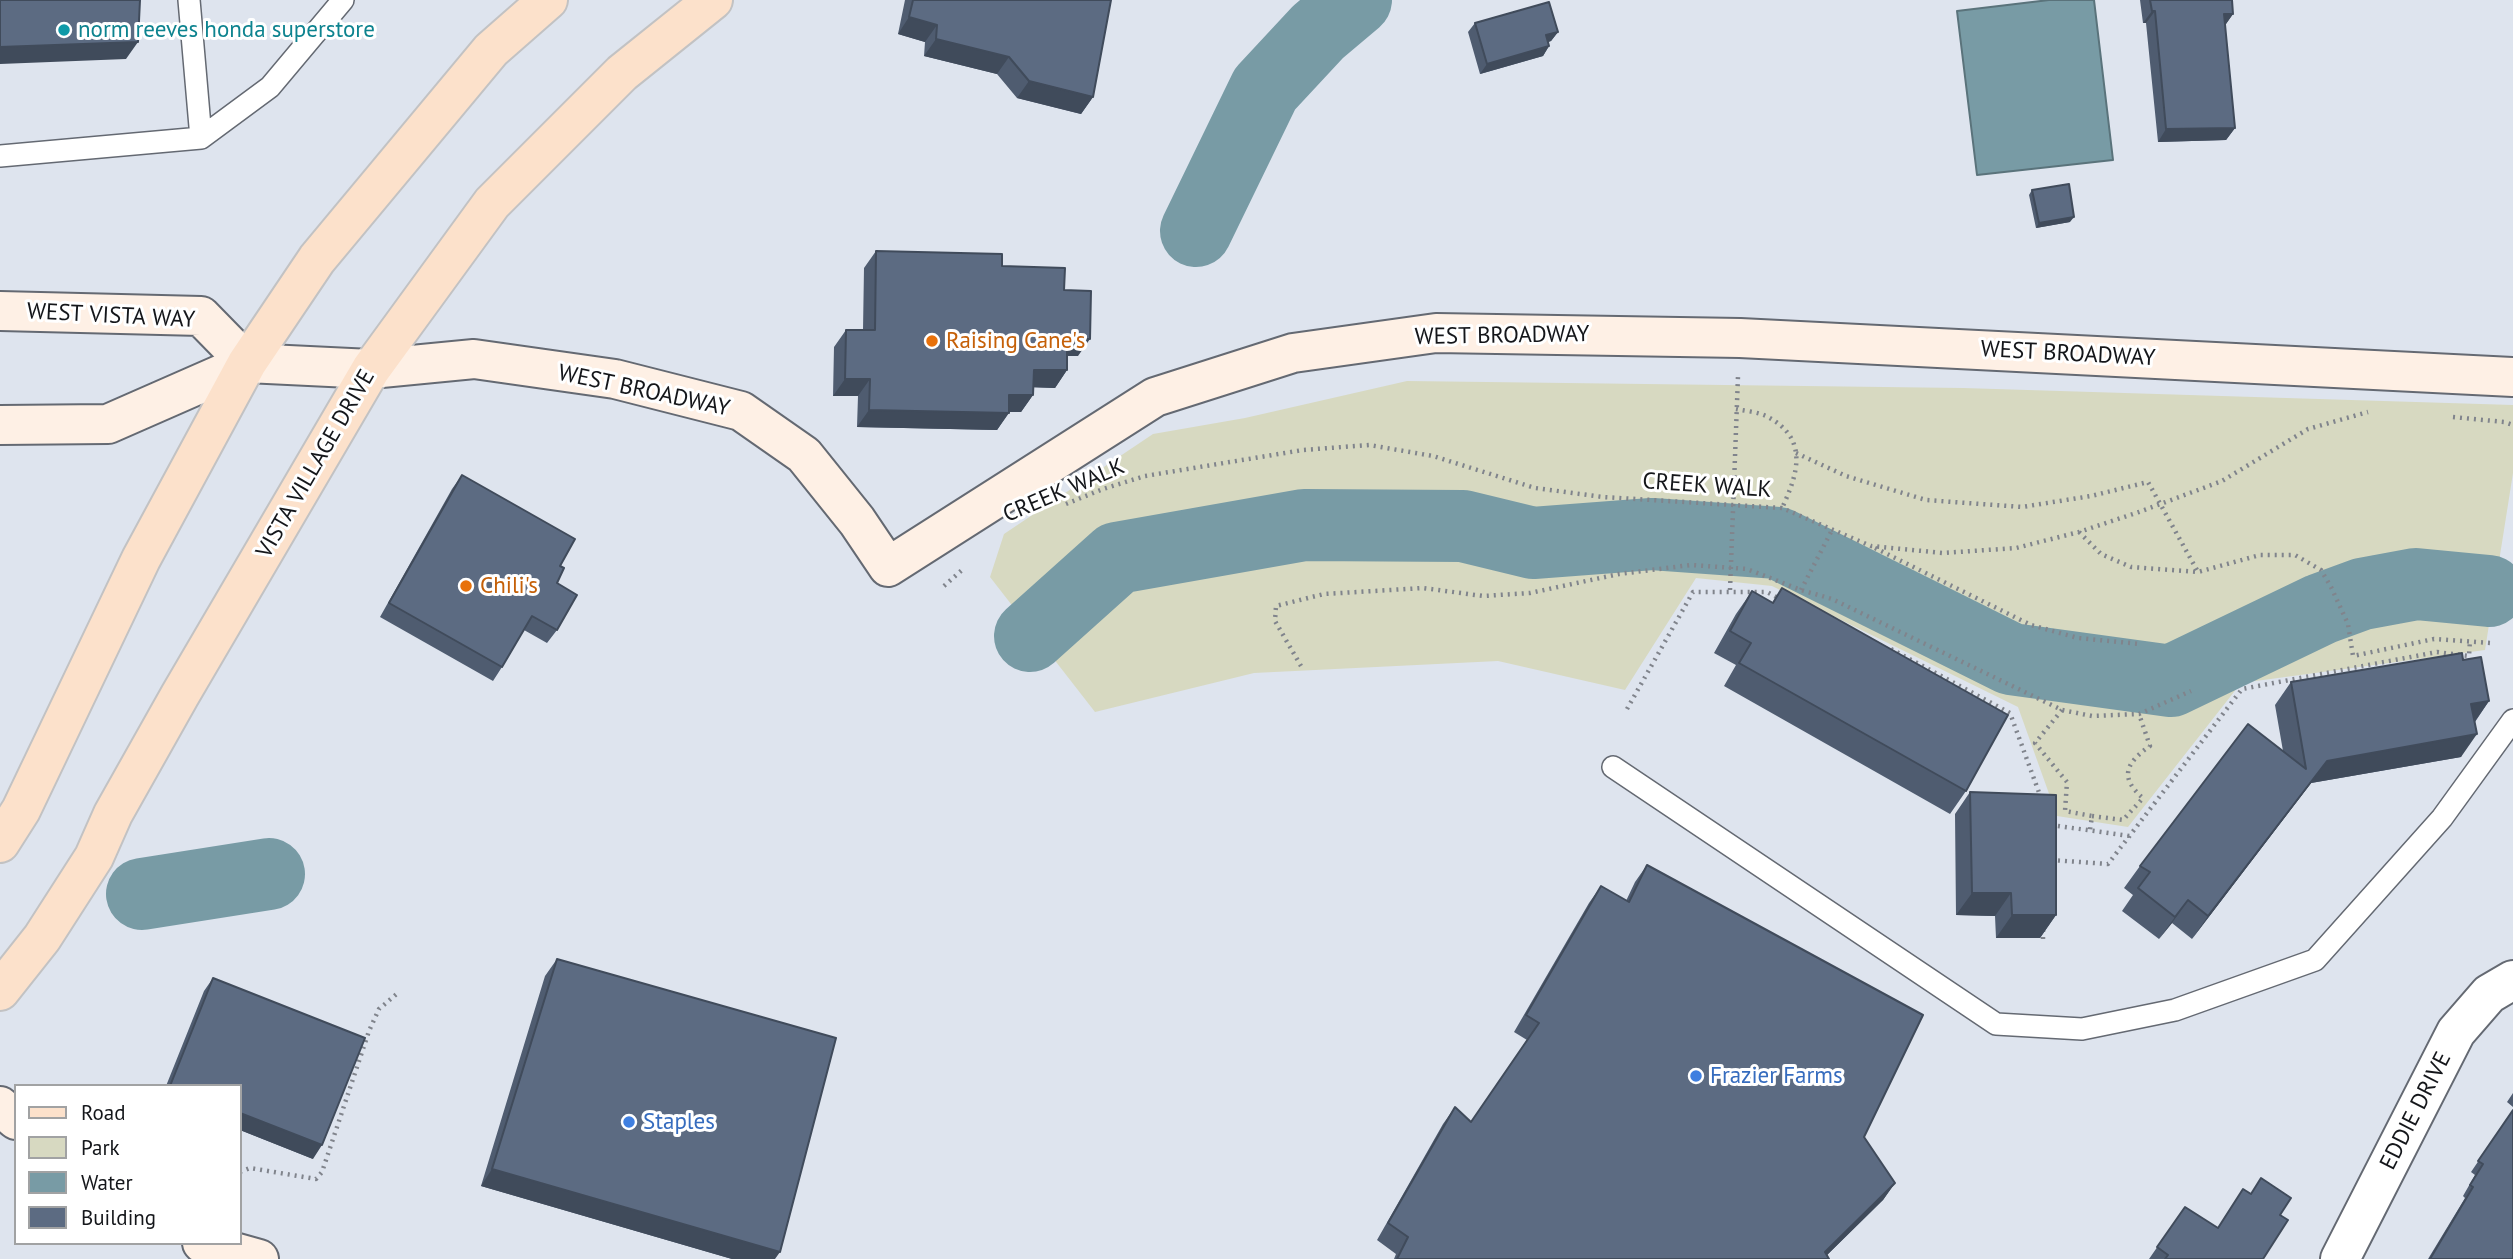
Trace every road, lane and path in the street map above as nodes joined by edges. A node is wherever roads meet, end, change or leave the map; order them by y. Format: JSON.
{"nodes":[{"id":1,"x":189,"y":0,"type":"edge"},
{"id":2,"x":343,"y":0,"type":"edge"},
{"id":3,"x":548,"y":0,"type":"edge"},
{"id":4,"x":713,"y":0,"type":"edge"},
{"id":5,"x":201,"y":138,"type":"junction"},
{"id":6,"x":0,"y":156,"type":"edge"},
{"id":7,"x":0,"y":311,"type":"edge"},
{"id":8,"x":1741,"y":338,"type":"junction"},
{"id":9,"x":247,"y":363,"type":"junction"},
{"id":10,"x":371,"y":369,"type":"junction"},
{"id":11,"x":2513,"y":377,"type":"edge"},
{"id":12,"x":1736,"y":409,"type":"junction"},
{"id":13,"x":2375,"y":410,"type":"dead end"},
{"id":14,"x":2452,"y":417,"type":"dead end"},
{"id":15,"x":0,"y":425,"type":"edge"},
{"id":16,"x":2513,"y":425,"type":"edge"},
{"id":17,"x":1796,"y":453,"type":"junction"},
{"id":18,"x":2162,"y":504,"type":"junction"},
{"id":19,"x":1782,"y":508,"type":"junction"},
{"id":20,"x":1055,"y":509,"type":"dead end"},
{"id":21,"x":1832,"y":530,"type":"junction"},
{"id":22,"x":2079,"y":532,"type":"junction"},
{"id":23,"x":1871,"y":546,"type":"junction"},
{"id":24,"x":964,"y":569,"type":"dead end"},
{"id":25,"x":2198,"y":572,"type":"junction"},
{"id":26,"x":944,"y":586,"type":"dead end"},
{"id":27,"x":1730,"y":590,"type":"junction"},
{"id":28,"x":1801,"y":590,"type":"junction"},
{"id":29,"x":1790,"y":604,"type":"edge"},
{"id":30,"x":2470,"y":640,"type":"junction"},
{"id":31,"x":2491,"y":643,"type":"dead end"},
{"id":32,"x":2140,"y":644,"type":"dead end"},
{"id":33,"x":1884,"y":646,"type":"edge"},
{"id":34,"x":1301,"y":666,"type":"dead end"},
{"id":35,"x":2192,"y":691,"type":"dead end"},
{"id":36,"x":1627,"y":709,"type":"dead end"},
{"id":37,"x":2063,"y":709,"type":"junction"},
{"id":38,"x":2139,"y":714,"type":"junction"},
{"id":39,"x":2513,"y":720,"type":"edge"},
{"id":40,"x":1613,"y":768,"type":"dead end"},
{"id":41,"x":2041,"y":800,"type":"edge"},
{"id":42,"x":2092,"y":816,"type":"junction"},
{"id":43,"x":2090,"y":830,"type":"junction"},
{"id":44,"x":2047,"y":831,"type":"edge"},
{"id":45,"x":2130,"y":836,"type":"junction"},
{"id":46,"x":0,"y":843,"type":"edge"},
{"id":47,"x":2043,"y":860,"type":"edge"},
{"id":48,"x":2043,"y":929,"type":"edge"},
{"id":49,"x":2043,"y":943,"type":"edge"},
{"id":50,"x":2513,"y":980,"type":"edge"},
{"id":51,"x":0,"y":991,"type":"edge"},
{"id":52,"x":399,"y":992,"type":"dead end"},
{"id":53,"x":0,"y":1106,"type":"edge"},
{"id":54,"x":14,"y":1118,"type":"edge"},
{"id":55,"x":242,"y":1171,"type":"edge"},
{"id":56,"x":209,"y":1245,"type":"edge"},
{"id":57,"x":259,"y":1259,"type":"edge"},
{"id":58,"x":2340,"y":1259,"type":"edge"}],
"edges":[{"from":1,"to":5,"type":"lane"},
{"from":2,"to":5,"type":"lane"},
{"from":3,"to":9,"type":"main road"},
{"from":4,"to":10,"type":"main road","name":"VISTA VILLAGE DRIVE"},
{"from":5,"to":6,"type":"lane"},
{"from":7,"to":9,"type":"street","name":"WEST VISTA WAY"},
{"from":8,"to":10,"type":"street","name":"WEST BROADWAY"},
{"from":8,"to":11,"type":"street","name":"WEST BROADWAY"},
{"from":8,"to":12,"type":"path"},
{"from":9,"to":10,"type":"street"},
{"from":9,"to":15,"type":"street"},
{"from":9,"to":46,"type":"main road"},
{"from":10,"to":51,"type":"main road","name":"VISTA VILLAGE DRIVE"},
{"from":12,"to":17,"type":"path"},
{"from":12,"to":27,"type":"path","bridge":true},
{"from":13,"to":18,"type":"path","name":"CREEK WALK"},
{"from":14,"to":16,"type":"path"},
{"from":17,"to":18,"type":"path"},
{"from":17,"to":19,"type":"path"},
{"from":18,"to":22,"type":"path","name":"CREEK WALK"},
{"from":18,"to":25,"type":"path"},
{"from":19,"to":20,"type":"path","name":"CREEK WALK"},
{"from":19,"to":21,"type":"path","name":"CREEK WALK"},
{"from":21,"to":23,"type":"path","name":"CREEK WALK"},
{"from":21,"to":28,"type":"path"},
{"from":22,"to":23,"type":"path","name":"CREEK WALK"},
{"from":22,"to":25,"type":"path"},
{"from":23,"to":32,"type":"path"},
{"from":24,"to":26,"type":"path"},
{"from":25,"to":30,"type":"path"},
{"from":27,"to":29,"type":"path"},
{"from":27,"to":36,"type":"path"},
{"from":28,"to":34,"type":"path"},
{"from":28,"to":37,"type":"path"},
{"from":30,"to":31,"type":"path"},
{"from":30,"to":45,"type":"path"},
{"from":33,"to":41,"type":"path"},
{"from":35,"to":38,"type":"path"},
{"from":37,"to":38,"type":"path"},
{"from":37,"to":42,"type":"path"},
{"from":38,"to":42,"type":"path"},
{"from":39,"to":40,"type":"lane"},
{"from":42,"to":43,"type":"path"},
{"from":43,"to":44,"type":"path"},
{"from":43,"to":45,"type":"path"},
{"from":45,"to":47,"type":"path"},
{"from":48,"to":49,"type":"path"},
{"from":50,"to":58,"type":"street","name":"EDDIE DRIVE"},
{"from":52,"to":55,"type":"path"},
{"from":53,"to":54,"type":"street"},
{"from":56,"to":57,"type":"street"}]}
